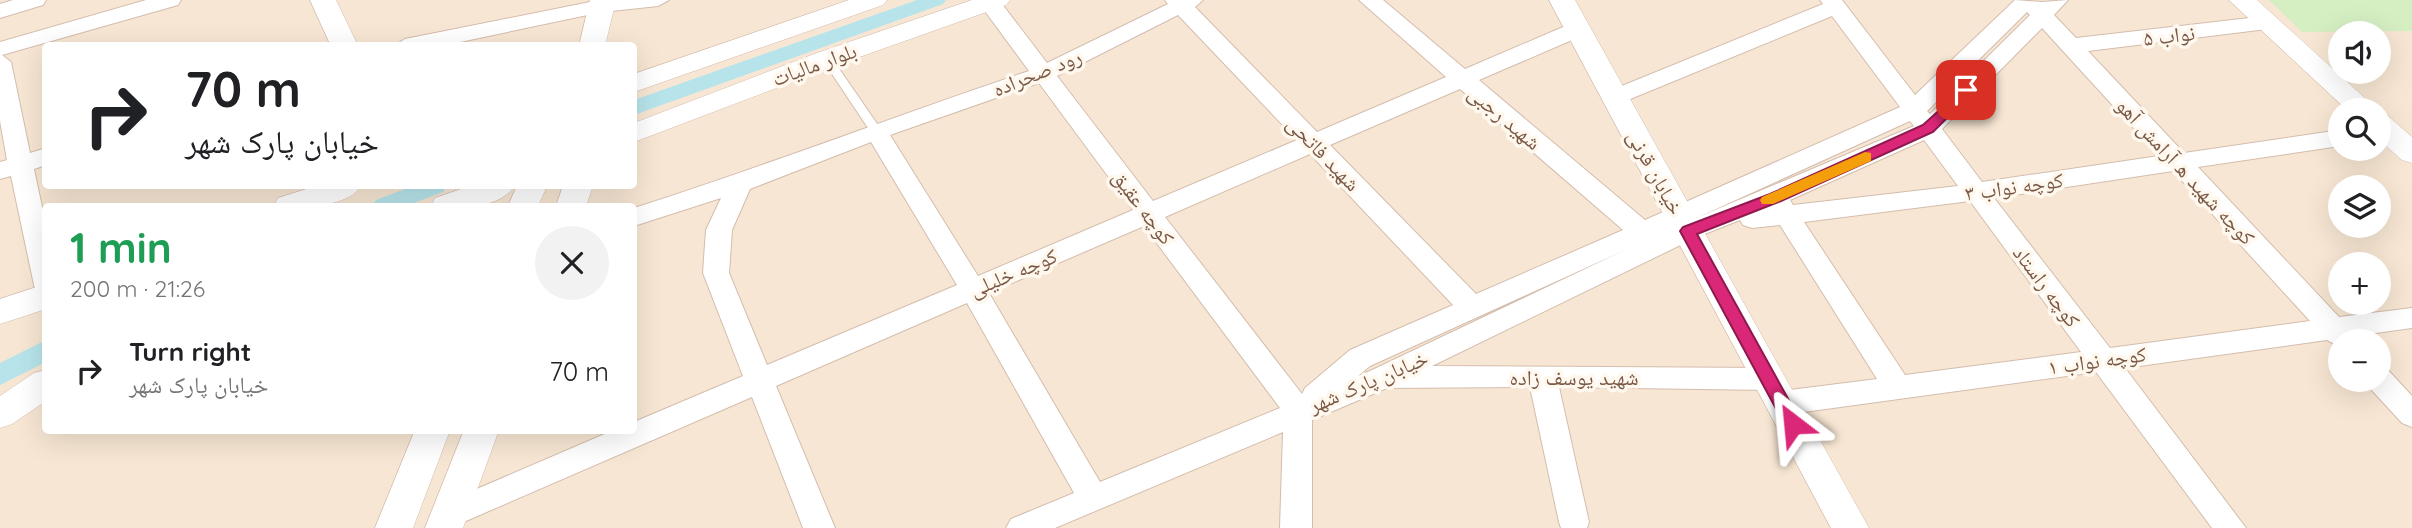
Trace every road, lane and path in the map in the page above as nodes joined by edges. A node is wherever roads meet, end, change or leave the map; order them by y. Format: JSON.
{"nodes":[{"id":1,"x":36,"y":0,"type":"edge"},
{"id":2,"x":170,"y":0,"type":"edge"},
{"id":3,"x":323,"y":0,"type":"edge"},
{"id":4,"x":658,"y":0,"type":"edge"},
{"id":5,"x":874,"y":0,"type":"edge"},
{"id":6,"x":1370,"y":0,"type":"edge"},
{"id":7,"x":1562,"y":0,"type":"edge"},
{"id":8,"x":2242,"y":0,"type":"edge"},
{"id":9,"x":993,"y":1,"type":"edge"},
{"id":10,"x":1183,"y":2,"type":"edge"},
{"id":11,"x":602,"y":3,"type":"edge"},
{"id":12,"x":1834,"y":4,"type":"edge"},
{"id":13,"x":2039,"y":4,"type":"edge"},
{"id":14,"x":845,"y":5,"type":"edge"},
{"id":15,"x":0,"y":11,"type":"edge"},
{"id":16,"x":2267,"y":23,"type":"junction"},
{"id":17,"x":1578,"y":29,"type":"junction"},
{"id":18,"x":343,"y":42,"type":"edge"},
{"id":19,"x":423,"y":42,"type":"edge"},
{"id":20,"x":593,"y":42,"type":"edge"},
{"id":21,"x":2071,"y":46,"type":"junction"},
{"id":22,"x":0,"y":49,"type":"edge"},
{"id":23,"x":827,"y":59,"type":"junction"},
{"id":24,"x":0,"y":62,"type":"edge"},
{"id":25,"x":1043,"y":74,"type":"junction"},
{"id":26,"x":1460,"y":79,"type":"junction"},
{"id":27,"x":637,"y":82,"type":"edge"},
{"id":28,"x":1615,"y":97,"type":"junction"},
{"id":29,"x":2351,"y":98,"type":"edge"},
{"id":30,"x":1921,"y":120,"type":"junction"},
{"id":31,"x":876,"y":131,"type":"junction"},
{"id":32,"x":637,"y":132,"type":"edge"},
{"id":33,"x":2391,"y":137,"type":"edge"},
{"id":34,"x":2328,"y":140,"type":"edge"},
{"id":35,"x":1313,"y":143,"type":"junction"},
{"id":36,"x":2412,"y":153,"type":"edge"},
{"id":37,"x":42,"y":157,"type":"edge"},
{"id":38,"x":2178,"y":162,"type":"junction"},
{"id":39,"x":10,"y":168,"type":"edge"},
{"id":40,"x":740,"y":183,"type":"junction"},
{"id":41,"x":337,"y":189,"type":"edge"},
{"id":42,"x":488,"y":190,"type":"edge"},
{"id":43,"x":1976,"y":192,"type":"junction"},
{"id":44,"x":298,"y":203,"type":"edge"},
{"id":45,"x":454,"y":203,"type":"edge"},
{"id":46,"x":506,"y":203,"type":"edge"},
{"id":47,"x":1780,"y":205,"type":"junction"},
{"id":48,"x":1149,"y":214,"type":"junction"},
{"id":49,"x":637,"y":215,"type":"edge"},
{"id":50,"x":1684,"y":223,"type":"junction"},
{"id":51,"x":1642,"y":232,"type":"junction"},
{"id":52,"x":42,"y":280,"type":"edge"},
{"id":53,"x":974,"y":289,"type":"junction"},
{"id":54,"x":42,"y":296,"type":"edge"},
{"id":55,"x":1471,"y":306,"type":"junction"},
{"id":56,"x":0,"y":312,"type":"edge"},
{"id":57,"x":2412,"y":318,"type":"edge"},
{"id":58,"x":2332,"y":329,"type":"edge"},
{"id":59,"x":2364,"y":329,"type":"edge"},
{"id":60,"x":2328,"y":336,"type":"edge"},
{"id":61,"x":2102,"y":359,"type":"junction"},
{"id":62,"x":1542,"y":376,"type":"junction"},
{"id":63,"x":1380,"y":379,"type":"junction"},
{"id":64,"x":759,"y":381,"type":"junction"},
{"id":65,"x":42,"y":386,"type":"edge"},
{"id":66,"x":1897,"y":387,"type":"junction"},
{"id":67,"x":1776,"y":391,"type":"junction"},
{"id":68,"x":2391,"y":392,"type":"edge"},
{"id":69,"x":1298,"y":411,"type":"junction"},
{"id":70,"x":0,"y":414,"type":"edge"},
{"id":71,"x":2412,"y":415,"type":"edge"},
{"id":72,"x":431,"y":434,"type":"edge"},
{"id":73,"x":480,"y":434,"type":"edge"},
{"id":74,"x":1093,"y":498,"type":"junction"},
{"id":75,"x":446,"y":522,"type":"edge"},
{"id":76,"x":1574,"y":522,"type":"dead end"},
{"id":77,"x":394,"y":528,"type":"edge"},
{"id":78,"x":819,"y":528,"type":"edge"},
{"id":79,"x":1022,"y":528,"type":"edge"},
{"id":80,"x":1296,"y":528,"type":"edge"},
{"id":81,"x":1850,"y":528,"type":"edge"},
{"id":82,"x":2230,"y":528,"type":"edge"}],
"edges":[{"from":1,"to":15,"type":"street"},
{"from":2,"to":22,"type":"street"},
{"from":3,"to":18,"type":"street"},
{"from":4,"to":11,"type":"street"},
{"from":5,"to":14,"type":"street","name":"بلوار مالیات"},
{"from":6,"to":26,"type":"street","name":"شهید رجبی"},
{"from":7,"to":17,"type":"street","name":"خیابان قرنی"},
{"from":8,"to":16,"type":"street"},
{"from":9,"to":23,"type":"street","name":"بلوار مالیات"},
{"from":9,"to":25,"type":"street","name":"کوچه عقیق"},
{"from":10,"to":25,"type":"street","name":"رود صحراده"},
{"from":10,"to":35,"type":"street","name":"شهید فاتحی"},
{"from":11,"to":19,"type":"street"},
{"from":11,"to":20,"type":"street"},
{"from":12,"to":28,"type":"street"},
{"from":12,"to":30,"type":"street"},
{"from":13,"to":21,"type":"street","name":"کوچه شهید ه آرامش آهو"},
{"from":13,"to":30,"type":"street","name":"خیابان پارک شهر"},
{"from":14,"to":27,"type":"street","name":"بلوار مالیات"},
{"from":16,"to":21,"type":"street","name":"نواب ۵"},
{"from":16,"to":29,"type":"street"},
{"from":17,"to":26,"type":"street","name":"کوچه خلیلی"},
{"from":17,"to":28,"type":"street","name":"خیابان قرنی"},
{"from":21,"to":38,"type":"street","name":"کوچه شهید ه آرامش آهو"},
{"from":23,"to":31,"type":"lane"},
{"from":23,"to":32,"type":"street","name":"بلوار مالیات"},
{"from":24,"to":39,"type":"street"},
{"from":25,"to":31,"type":"street","name":"رود صحراده"},
{"from":25,"to":48,"type":"street","name":"کوچه عقیق"},
{"from":26,"to":35,"type":"street","name":"کوچه خلیلی"},
{"from":26,"to":51,"type":"street","name":"شهید رجبی"},
{"from":28,"to":50,"type":"street","name":"خیابان قرنی"},
{"from":30,"to":43,"type":"street","name":"کوچه راستاد"},
{"from":30,"to":47,"type":"street","name":"خیابان پارک شهر"},
{"from":30,"to":50,"type":"street","name":"خیابان پارک شهر"},
{"from":31,"to":40,"type":"street","name":"رود صحراده"},
{"from":31,"to":53,"type":"street"},
{"from":33,"to":36,"type":"street"},
{"from":34,"to":38,"type":"street","name":"کوچه نواب ۳"},
{"from":35,"to":48,"type":"street","name":"کوچه خلیلی"},
{"from":35,"to":55,"type":"street","name":"شهید فاتحی"},
{"from":37,"to":39,"type":"street"},
{"from":38,"to":43,"type":"street","name":"کوچه نواب ۳"},
{"from":38,"to":58,"type":"street","name":"کوچه شهید ه آرامش آهو"},
{"from":39,"to":52,"type":"street"},
{"from":40,"to":49,"type":"street","name":"رود صحراده"},
{"from":40,"to":64,"type":"street"},
{"from":41,"to":44,"type":"street"},
{"from":42,"to":45,"type":"street"},
{"from":42,"to":46,"type":"street"},
{"from":43,"to":47,"type":"street","name":"کوچه نواب ۳"},
{"from":43,"to":61,"type":"street","name":"کوچه راستاد"},
{"from":47,"to":50,"type":"street","name":"کوچه نواب ۳"},
{"from":47,"to":66,"type":"street"},
{"from":48,"to":53,"type":"street","name":"کوچه خلیلی"},
{"from":48,"to":69,"type":"street","name":"کوچه عقیق"},
{"from":50,"to":51,"type":"street","name":"خیابان پارک شهر"},
{"from":50,"to":63,"type":"street","name":"خیابان پارک شهر"},
{"from":50,"to":67,"type":"street","name":"خیابان قرنی"},
{"from":51,"to":55,"type":"street","name":"خیابان پارک شهر"},
{"from":53,"to":64,"type":"street","name":"کوچه خلیلی"},
{"from":53,"to":74,"type":"street"},
{"from":54,"to":56,"type":"street"},
{"from":55,"to":69,"type":"street","name":"خیابان پارک شهر"},
{"from":57,"to":59,"type":"street","name":"کوچه نواب ۱"},
{"from":60,"to":61,"type":"street","name":"کوچه نواب ۱"},
{"from":61,"to":66,"type":"street","name":"کوچه نواب ۱"},
{"from":61,"to":82,"type":"street","name":"کوچه راستاد"},
{"from":62,"to":63,"type":"street","name":"شهید یوسف زاده"},
{"from":62,"to":67,"type":"street","name":"شهید یوسف زاده"},
{"from":62,"to":76,"type":"street"},
{"from":63,"to":69,"type":"street","name":"خیابان پارک شهر"},
{"from":64,"to":75,"type":"street","name":"کوچه خلیلی"},
{"from":64,"to":78,"type":"street"},
{"from":65,"to":70,"type":"street"},
{"from":66,"to":67,"type":"street","name":"کوچه نواب ۱"},
{"from":67,"to":81,"type":"street","name":"خیابان قرنی"},
{"from":68,"to":71,"type":"street"},
{"from":69,"to":74,"type":"street"},
{"from":69,"to":80,"type":"street"},
{"from":72,"to":77,"type":"street"},
{"from":73,"to":75,"type":"street"},
{"from":74,"to":79,"type":"street"}]}
